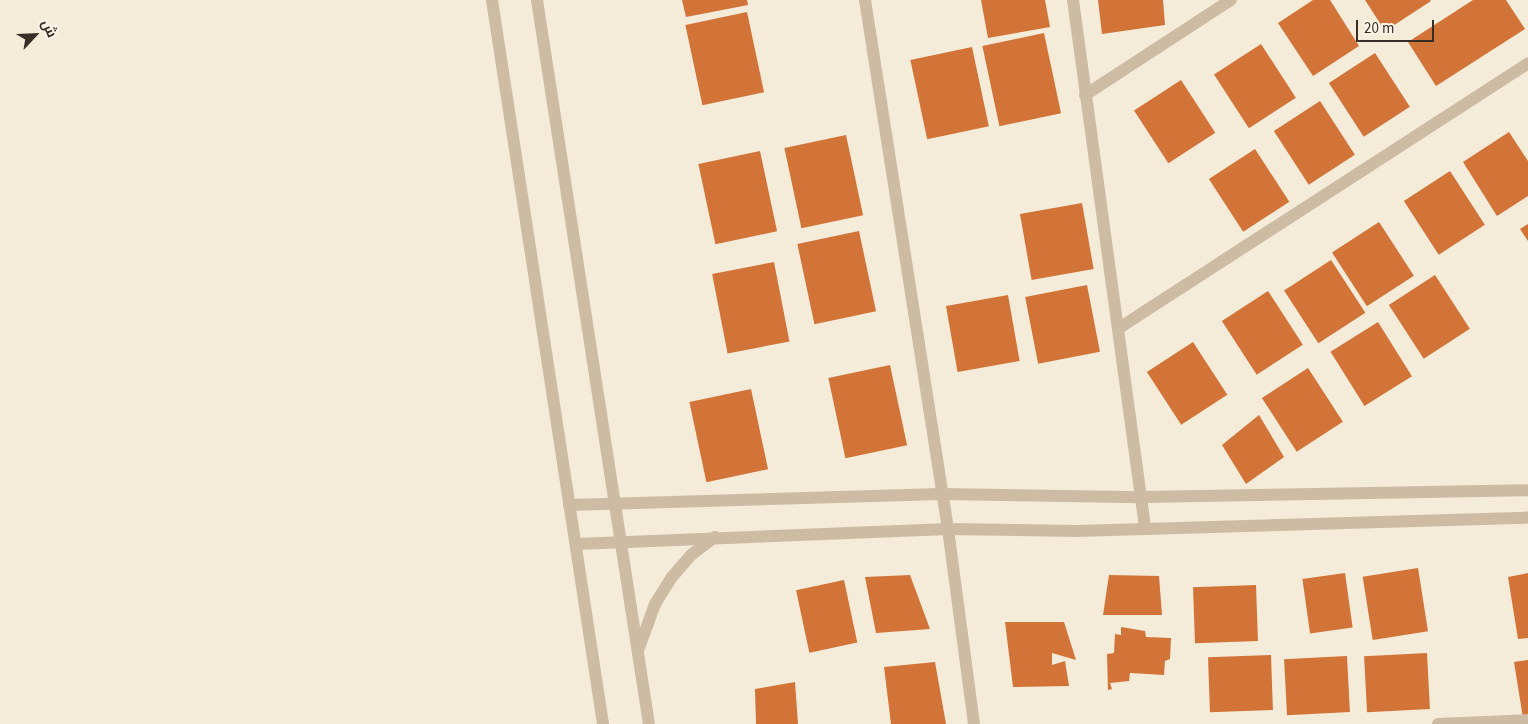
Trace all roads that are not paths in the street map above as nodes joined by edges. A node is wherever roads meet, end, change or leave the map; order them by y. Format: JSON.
{"nodes":[{"id":1,"x":492,"y":0,"type":"edge"},
{"id":2,"x":537,"y":0,"type":"edge"},
{"id":3,"x":865,"y":0,"type":"edge"},
{"id":4,"x":1073,"y":0,"type":"edge"},
{"id":5,"x":1231,"y":0,"type":"edge"},
{"id":6,"x":1528,"y":63,"type":"edge"},
{"id":7,"x":1086,"y":95,"type":"junction"},
{"id":8,"x":1119,"y":328,"type":"junction"},
{"id":9,"x":1528,"y":490,"type":"edge"},
{"id":10,"x":941,"y":494,"type":"junction"},
{"id":11,"x":1143,"y":497,"type":"junction"},
{"id":12,"x":616,"y":504,"type":"junction"},
{"id":13,"x":570,"y":505,"type":"junction"},
{"id":14,"x":1528,"y":518,"type":"edge"},
{"id":15,"x":1145,"y":527,"type":"junction"},
{"id":16,"x":948,"y":529,"type":"junction"},
{"id":17,"x":716,"y":537,"type":"junction"},
{"id":18,"x":623,"y":540,"type":"junction"},
{"id":19,"x":577,"y":544,"type":"junction"},
{"id":20,"x":639,"y":650,"type":"junction"},
{"id":21,"x":1528,"y":720,"type":"edge"},
{"id":22,"x":603,"y":724,"type":"edge"},
{"id":23,"x":649,"y":724,"type":"edge"},
{"id":24,"x":974,"y":724,"type":"edge"},
{"id":25,"x":1438,"y":724,"type":"edge"}],
"edges":[{"from":1,"to":13,"type":"street"},
{"from":2,"to":12,"type":"street"},
{"from":3,"to":10,"type":"street"},
{"from":4,"to":7,"type":"street"},
{"from":5,"to":7,"type":"street"},
{"from":6,"to":8,"type":"street"},
{"from":7,"to":8,"type":"street"},
{"from":8,"to":11,"type":"street"},
{"from":9,"to":11,"type":"street"},
{"from":10,"to":11,"type":"street"},
{"from":10,"to":12,"type":"street"},
{"from":10,"to":16,"type":"street"},
{"from":11,"to":15,"type":"street"},
{"from":12,"to":13,"type":"street"},
{"from":12,"to":18,"type":"street"},
{"from":13,"to":19,"type":"street"},
{"from":14,"to":15,"type":"street"},
{"from":15,"to":16,"type":"street"},
{"from":16,"to":17,"type":"street"},
{"from":16,"to":24,"type":"street"},
{"from":17,"to":18,"type":"street"},
{"from":17,"to":20,"type":"street"},
{"from":18,"to":19,"type":"street"},
{"from":18,"to":20,"type":"street"},
{"from":19,"to":22,"type":"street"},
{"from":20,"to":23,"type":"street"},
{"from":21,"to":25,"type":"street"}]}
